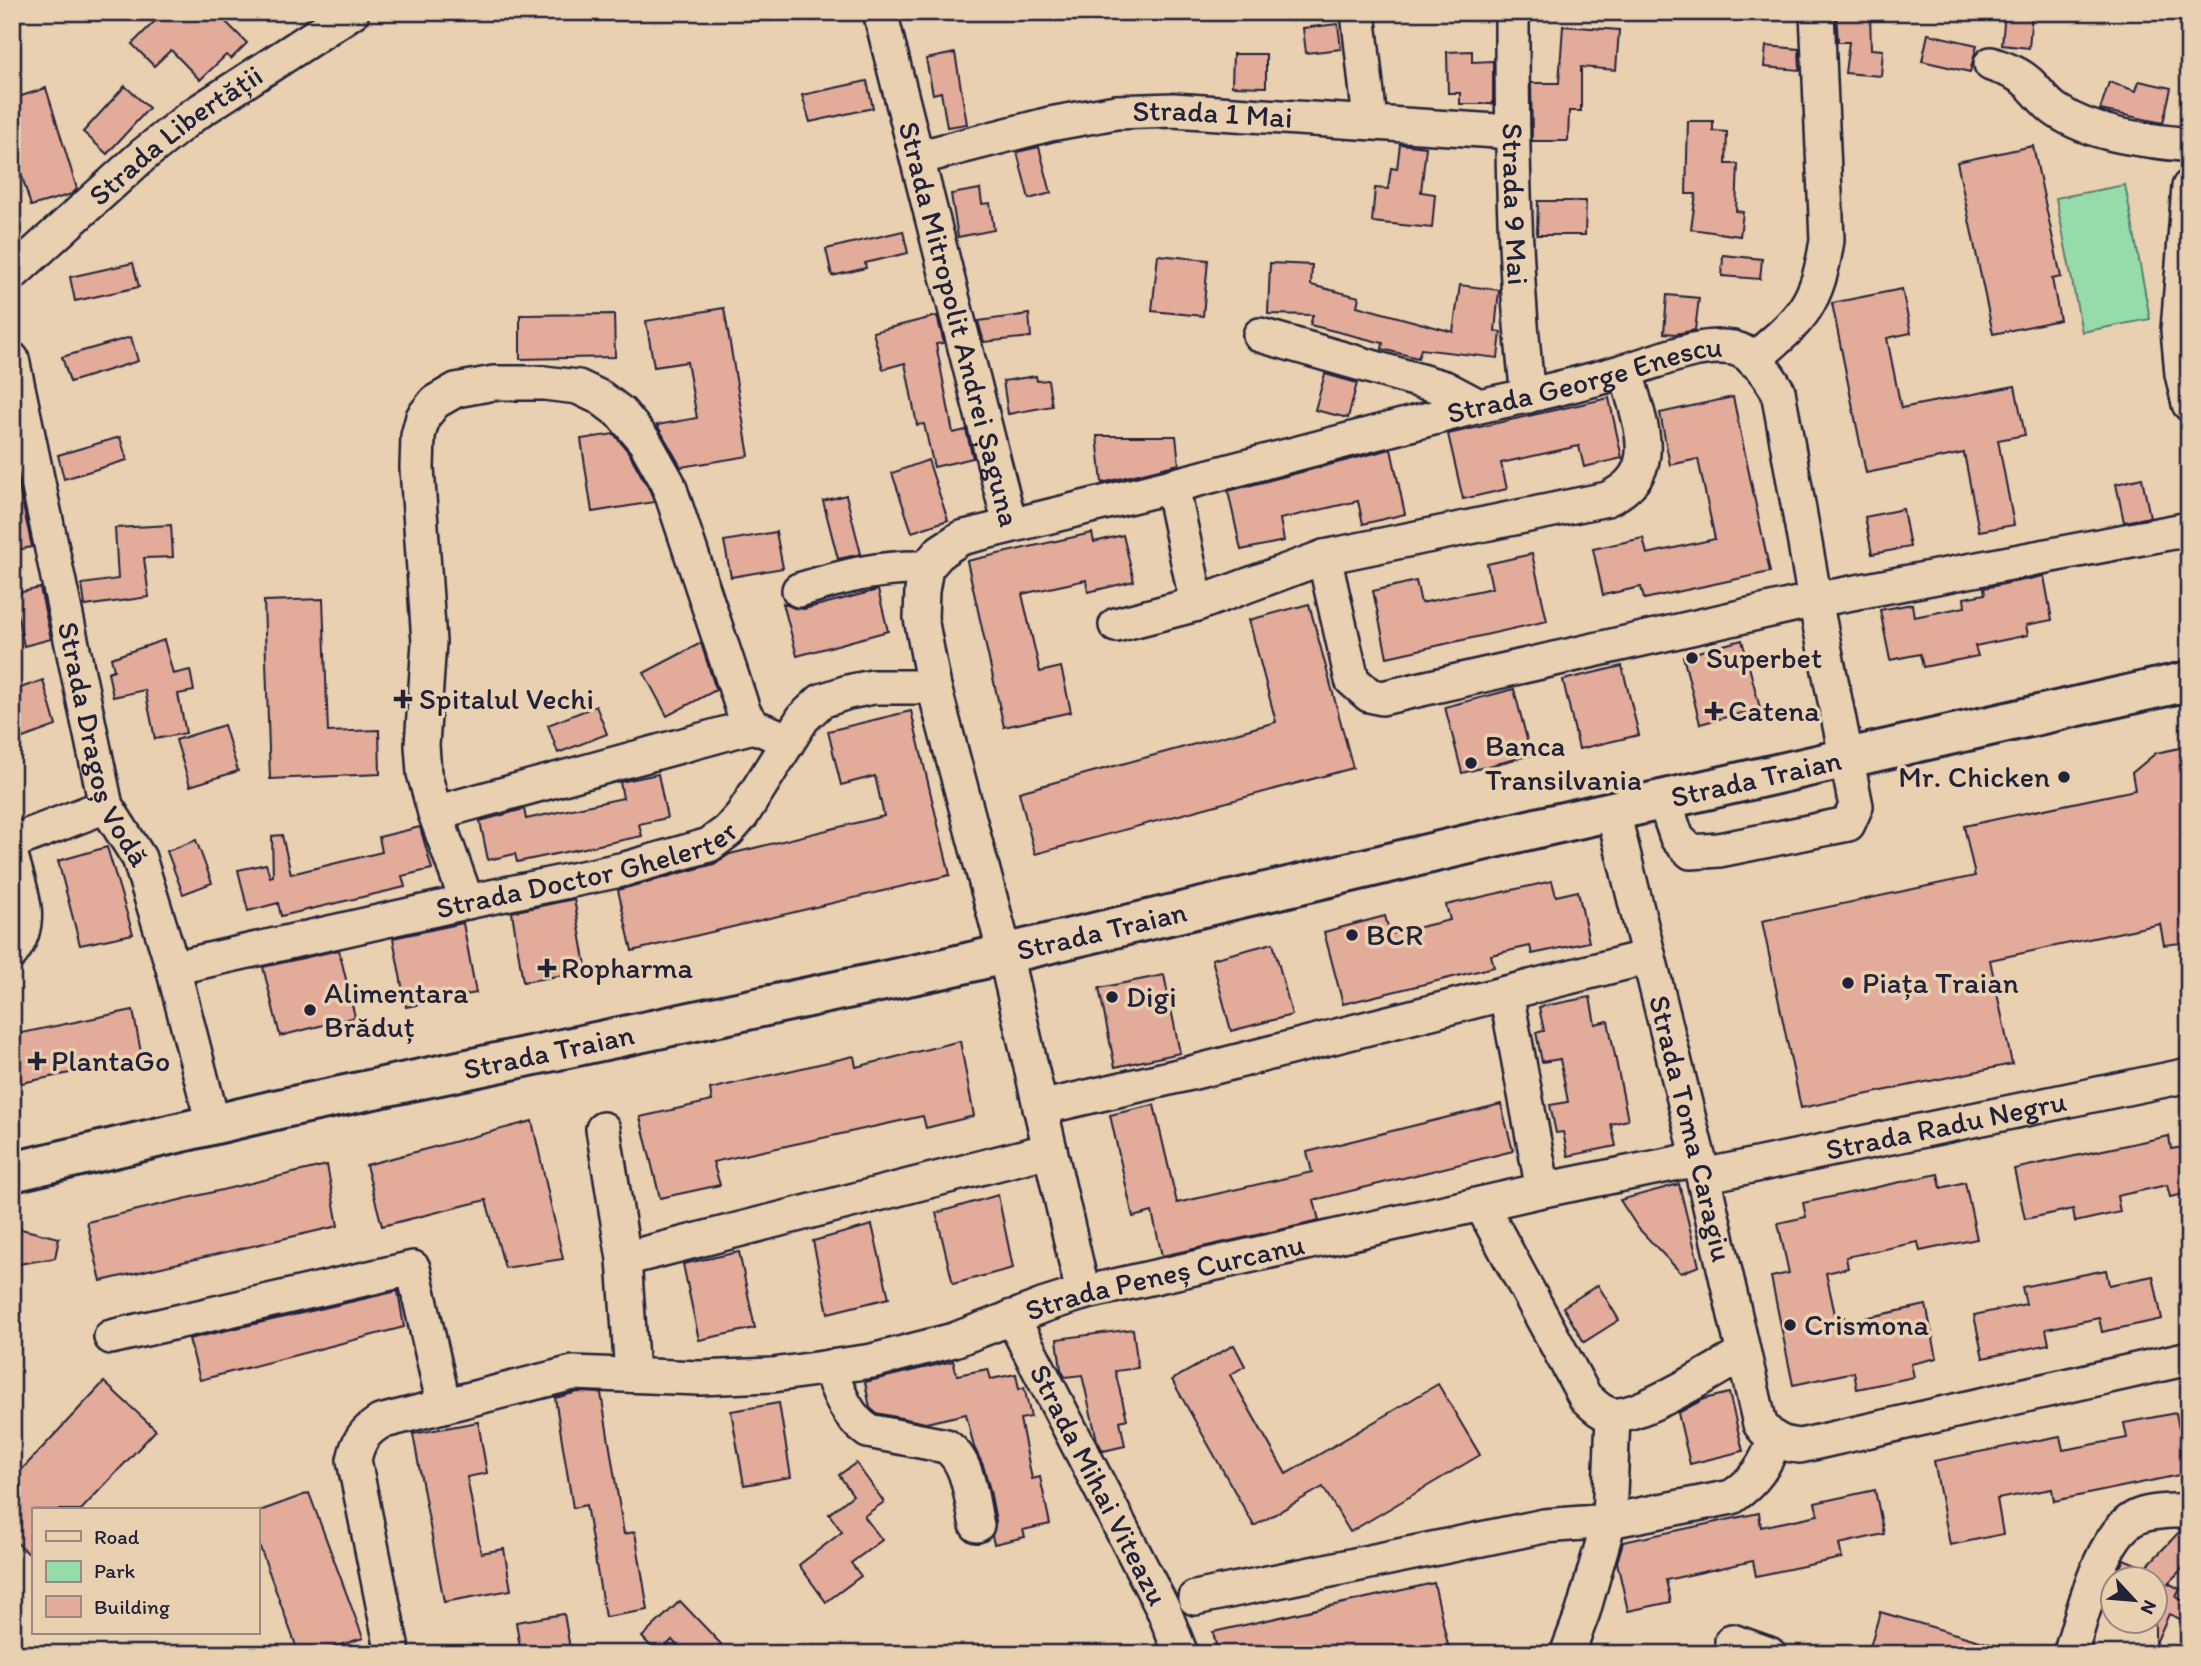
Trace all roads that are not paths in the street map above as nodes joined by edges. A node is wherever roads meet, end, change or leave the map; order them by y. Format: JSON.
{"nodes":[{"id":1,"x":352,"y":12,"type":"edge"},
{"id":2,"x":880,"y":12,"type":"edge"},
{"id":3,"x":1358,"y":12,"type":"edge"},
{"id":4,"x":1512,"y":12,"type":"edge"},
{"id":5,"x":1817,"y":12,"type":"edge"},
{"id":6,"x":1991,"y":64,"type":"dead end"},
{"id":7,"x":1370,"y":121,"type":"junction"},
{"id":8,"x":1512,"y":132,"type":"junction"},
{"id":9,"x":2189,"y":145,"type":"edge"},
{"id":10,"x":918,"y":158,"type":"junction"},
{"id":11,"x":2189,"y":187,"type":"edge"},
{"id":12,"x":12,"y":274,"type":"edge"},
{"id":13,"x":2183,"y":330,"type":"edge"},
{"id":14,"x":1260,"y":335,"type":"dead end"},
{"id":15,"x":12,"y":359,"type":"edge"},
{"id":16,"x":1754,"y":360,"type":"junction"},
{"id":17,"x":1626,"y":371,"type":"junction"},
{"id":18,"x":1528,"y":396,"type":"junction"},
{"id":19,"x":2189,"y":404,"type":"edge"},
{"id":20,"x":1479,"y":406,"type":"junction"},
{"id":21,"x":1172,"y":486,"type":"junction"},
{"id":22,"x":1010,"y":525,"type":"junction"},
{"id":23,"x":2189,"y":529,"type":"edge"},
{"id":24,"x":1324,"y":558,"type":"junction"},
{"id":25,"x":926,"y":568,"type":"junction"},
{"id":26,"x":799,"y":590,"type":"dead end"},
{"id":27,"x":1815,"y":600,"type":"junction"},
{"id":28,"x":1197,"y":604,"type":"junction"},
{"id":29,"x":1116,"y":625,"type":"dead end"},
{"id":30,"x":2189,"y":681,"type":"edge"},
{"id":31,"x":934,"y":687,"type":"junction"},
{"id":32,"x":753,"y":726,"type":"junction"},
{"id":33,"x":788,"y":740,"type":"junction"},
{"id":34,"x":1847,"y":760,"type":"junction"},
{"id":35,"x":1664,"y":800,"type":"junction"},
{"id":36,"x":106,"y":806,"type":"junction"},
{"id":37,"x":1613,"y":812,"type":"junction"},
{"id":38,"x":435,"y":813,"type":"junction"},
{"id":39,"x":12,"y":842,"type":"edge"},
{"id":40,"x":12,"y":859,"type":"edge"},
{"id":41,"x":467,"y":902,"type":"junction"},
{"id":42,"x":12,"y":952,"type":"edge"},
{"id":43,"x":1005,"y":954,"type":"junction"},
{"id":44,"x":1648,"y":957,"type":"junction"},
{"id":45,"x":173,"y":968,"type":"junction"},
{"id":46,"x":1506,"y":993,"type":"junction"},
{"id":47,"x":2189,"y":1075,"type":"edge"},
{"id":48,"x":1040,"y":1108,"type":"junction"},
{"id":49,"x":213,"y":1124,"type":"junction"},
{"id":50,"x":603,"y":1129,"type":"dead end"},
{"id":51,"x":1050,"y":1150,"type":"junction"},
{"id":52,"x":1700,"y":1168,"type":"junction"},
{"id":53,"x":12,"y":1172,"type":"edge"},
{"id":54,"x":1543,"y":1190,"type":"junction"},
{"id":55,"x":1481,"y":1204,"type":"junction"},
{"id":56,"x":624,"y":1259,"type":"junction"},
{"id":57,"x":1083,"y":1293,"type":"junction"},
{"id":58,"x":1012,"y":1317,"type":"junction"},
{"id":59,"x":111,"y":1337,"type":"dead end"},
{"id":60,"x":1743,"y":1354,"type":"junction"},
{"id":61,"x":2189,"y":1358,"type":"edge"},
{"id":62,"x":828,"y":1367,"type":"junction"},
{"id":63,"x":632,"y":1375,"type":"junction"},
{"id":64,"x":444,"y":1406,"type":"junction"},
{"id":65,"x":1613,"y":1415,"type":"junction"},
{"id":66,"x":1774,"y":1440,"type":"junction"},
{"id":67,"x":2189,"y":1510,"type":"edge"},
{"id":68,"x":1609,"y":1521,"type":"junction"},
{"id":69,"x":977,"y":1525,"type":"dead end"},
{"id":70,"x":1195,"y":1598,"type":"dead end"},
{"id":71,"x":1732,"y":1641,"type":"dead end"},
{"id":72,"x":393,"y":1654,"type":"edge"},
{"id":73,"x":1181,"y":1654,"type":"edge"},
{"id":74,"x":1567,"y":1654,"type":"edge"},
{"id":75,"x":1769,"y":1654,"type":"edge"},
{"id":76,"x":2070,"y":1654,"type":"edge"}],
"edges":[{"from":1,"to":12,"type":"street","name":"Strada Libertății"},
{"from":2,"to":10,"type":"street","name":"Strada Mitropolit Andrei Șaguna"},
{"from":3,"to":7,"type":"street"},
{"from":4,"to":8,"type":"street","name":"Strada 9 Mai"},
{"from":5,"to":16,"type":"street"},
{"from":6,"to":9,"type":"street"},
{"from":7,"to":8,"type":"street","name":"Strada 1 Mai"},
{"from":7,"to":10,"type":"street","name":"Strada 1 Mai"},
{"from":8,"to":18,"type":"street","name":"Strada 9 Mai"},
{"from":10,"to":22,"type":"street","name":"Strada Mitropolit Andrei Șaguna"},
{"from":11,"to":13,"type":"street"},
{"from":13,"to":19,"type":"street"},
{"from":14,"to":20,"type":"street"},
{"from":15,"to":36,"type":"street","name":"Strada Dragoș Vodă"},
{"from":16,"to":17,"type":"street","name":"Strada George Enescu"},
{"from":16,"to":27,"type":"street","name":"Strada George Enescu"},
{"from":17,"to":18,"type":"street","name":"Strada George Enescu"},
{"from":17,"to":24,"type":"street"},
{"from":18,"to":20,"type":"street","name":"Strada George Enescu"},
{"from":20,"to":21,"type":"street","name":"Strada George Enescu"},
{"from":21,"to":22,"type":"street","name":"Strada George Enescu"},
{"from":21,"to":28,"type":"street"},
{"from":22,"to":25,"type":"street","name":"Strada Mitropolit Andrei Șaguna"},
{"from":23,"to":27,"type":"street"},
{"from":24,"to":27,"type":"street"},
{"from":24,"to":28,"type":"street"},
{"from":25,"to":26,"type":"street"},
{"from":25,"to":31,"type":"street"},
{"from":27,"to":34,"type":"street","name":"Strada George Enescu"},
{"from":28,"to":29,"type":"street"},
{"from":30,"to":34,"type":"main road","name":"Strada Traian"},
{"from":31,"to":33,"type":"street","name":"Strada Doctor Ghelerter"},
{"from":31,"to":43,"type":"street"},
{"from":32,"to":33,"type":"street"},
{"from":32,"to":38,"type":"street"},
{"from":32,"to":38,"type":"street"},
{"from":33,"to":41,"type":"street","name":"Strada Doctor Ghelerter"},
{"from":34,"to":35,"type":"main road","name":"Strada Traian"},
{"from":34,"to":35,"type":"street","name":"Strada George Enescu"},
{"from":35,"to":37,"type":"main road","name":"Strada Traian"},
{"from":36,"to":39,"type":"street"},
{"from":36,"to":45,"type":"street","name":"Strada Dragoș Vodă"},
{"from":37,"to":43,"type":"main road","name":"Strada Traian"},
{"from":37,"to":44,"type":"street","name":"Strada Toma Caragiu"},
{"from":38,"to":41,"type":"street"},
{"from":40,"to":42,"type":"street"},
{"from":41,"to":45,"type":"street","name":"Strada Doctor Ghelerter"},
{"from":43,"to":48,"type":"street"},
{"from":43,"to":49,"type":"main road","name":"Strada Traian"},
{"from":44,"to":46,"type":"street"},
{"from":44,"to":52,"type":"street","name":"Strada Toma Caragiu"},
{"from":45,"to":49,"type":"street","name":"Strada Dragoș Vodă"},
{"from":46,"to":48,"type":"street"},
{"from":46,"to":54,"type":"street"},
{"from":47,"to":52,"type":"street","name":"Strada Radu Negru"},
{"from":48,"to":51,"type":"street"},
{"from":49,"to":53,"type":"main road","name":"Strada Traian"},
{"from":50,"to":56,"type":"street"},
{"from":51,"to":56,"type":"street"},
{"from":51,"to":57,"type":"street"},
{"from":52,"to":54,"type":"street","name":"Strada Peneș Curcanu"},
{"from":52,"to":60,"type":"street","name":"Strada Toma Caragiu"},
{"from":54,"to":55,"type":"street","name":"Strada Peneș Curcanu"},
{"from":55,"to":57,"type":"street","name":"Strada Peneș Curcanu"},
{"from":55,"to":65,"type":"street"},
{"from":56,"to":63,"type":"street"},
{"from":57,"to":58,"type":"street","name":"Strada Peneș Curcanu"},
{"from":58,"to":62,"type":"street","name":"Strada Peneș Curcanu"},
{"from":58,"to":73,"type":"street","name":"Strada Mihai Viteazu"},
{"from":59,"to":64,"type":"street"},
{"from":60,"to":65,"type":"street"},
{"from":60,"to":66,"type":"street","name":"Strada Toma Caragiu"},
{"from":61,"to":66,"type":"street"},
{"from":62,"to":63,"type":"street","name":"Strada Peneș Curcanu"},
{"from":62,"to":69,"type":"street"},
{"from":63,"to":64,"type":"street","name":"Strada Peneș Curcanu"},
{"from":64,"to":72,"type":"street","name":"Strada Peneș Curcanu"},
{"from":65,"to":68,"type":"street"},
{"from":66,"to":68,"type":"street"},
{"from":67,"to":76,"type":"street"},
{"from":68,"to":70,"type":"street"},
{"from":68,"to":74,"type":"street"},
{"from":71,"to":75,"type":"street"}]}
